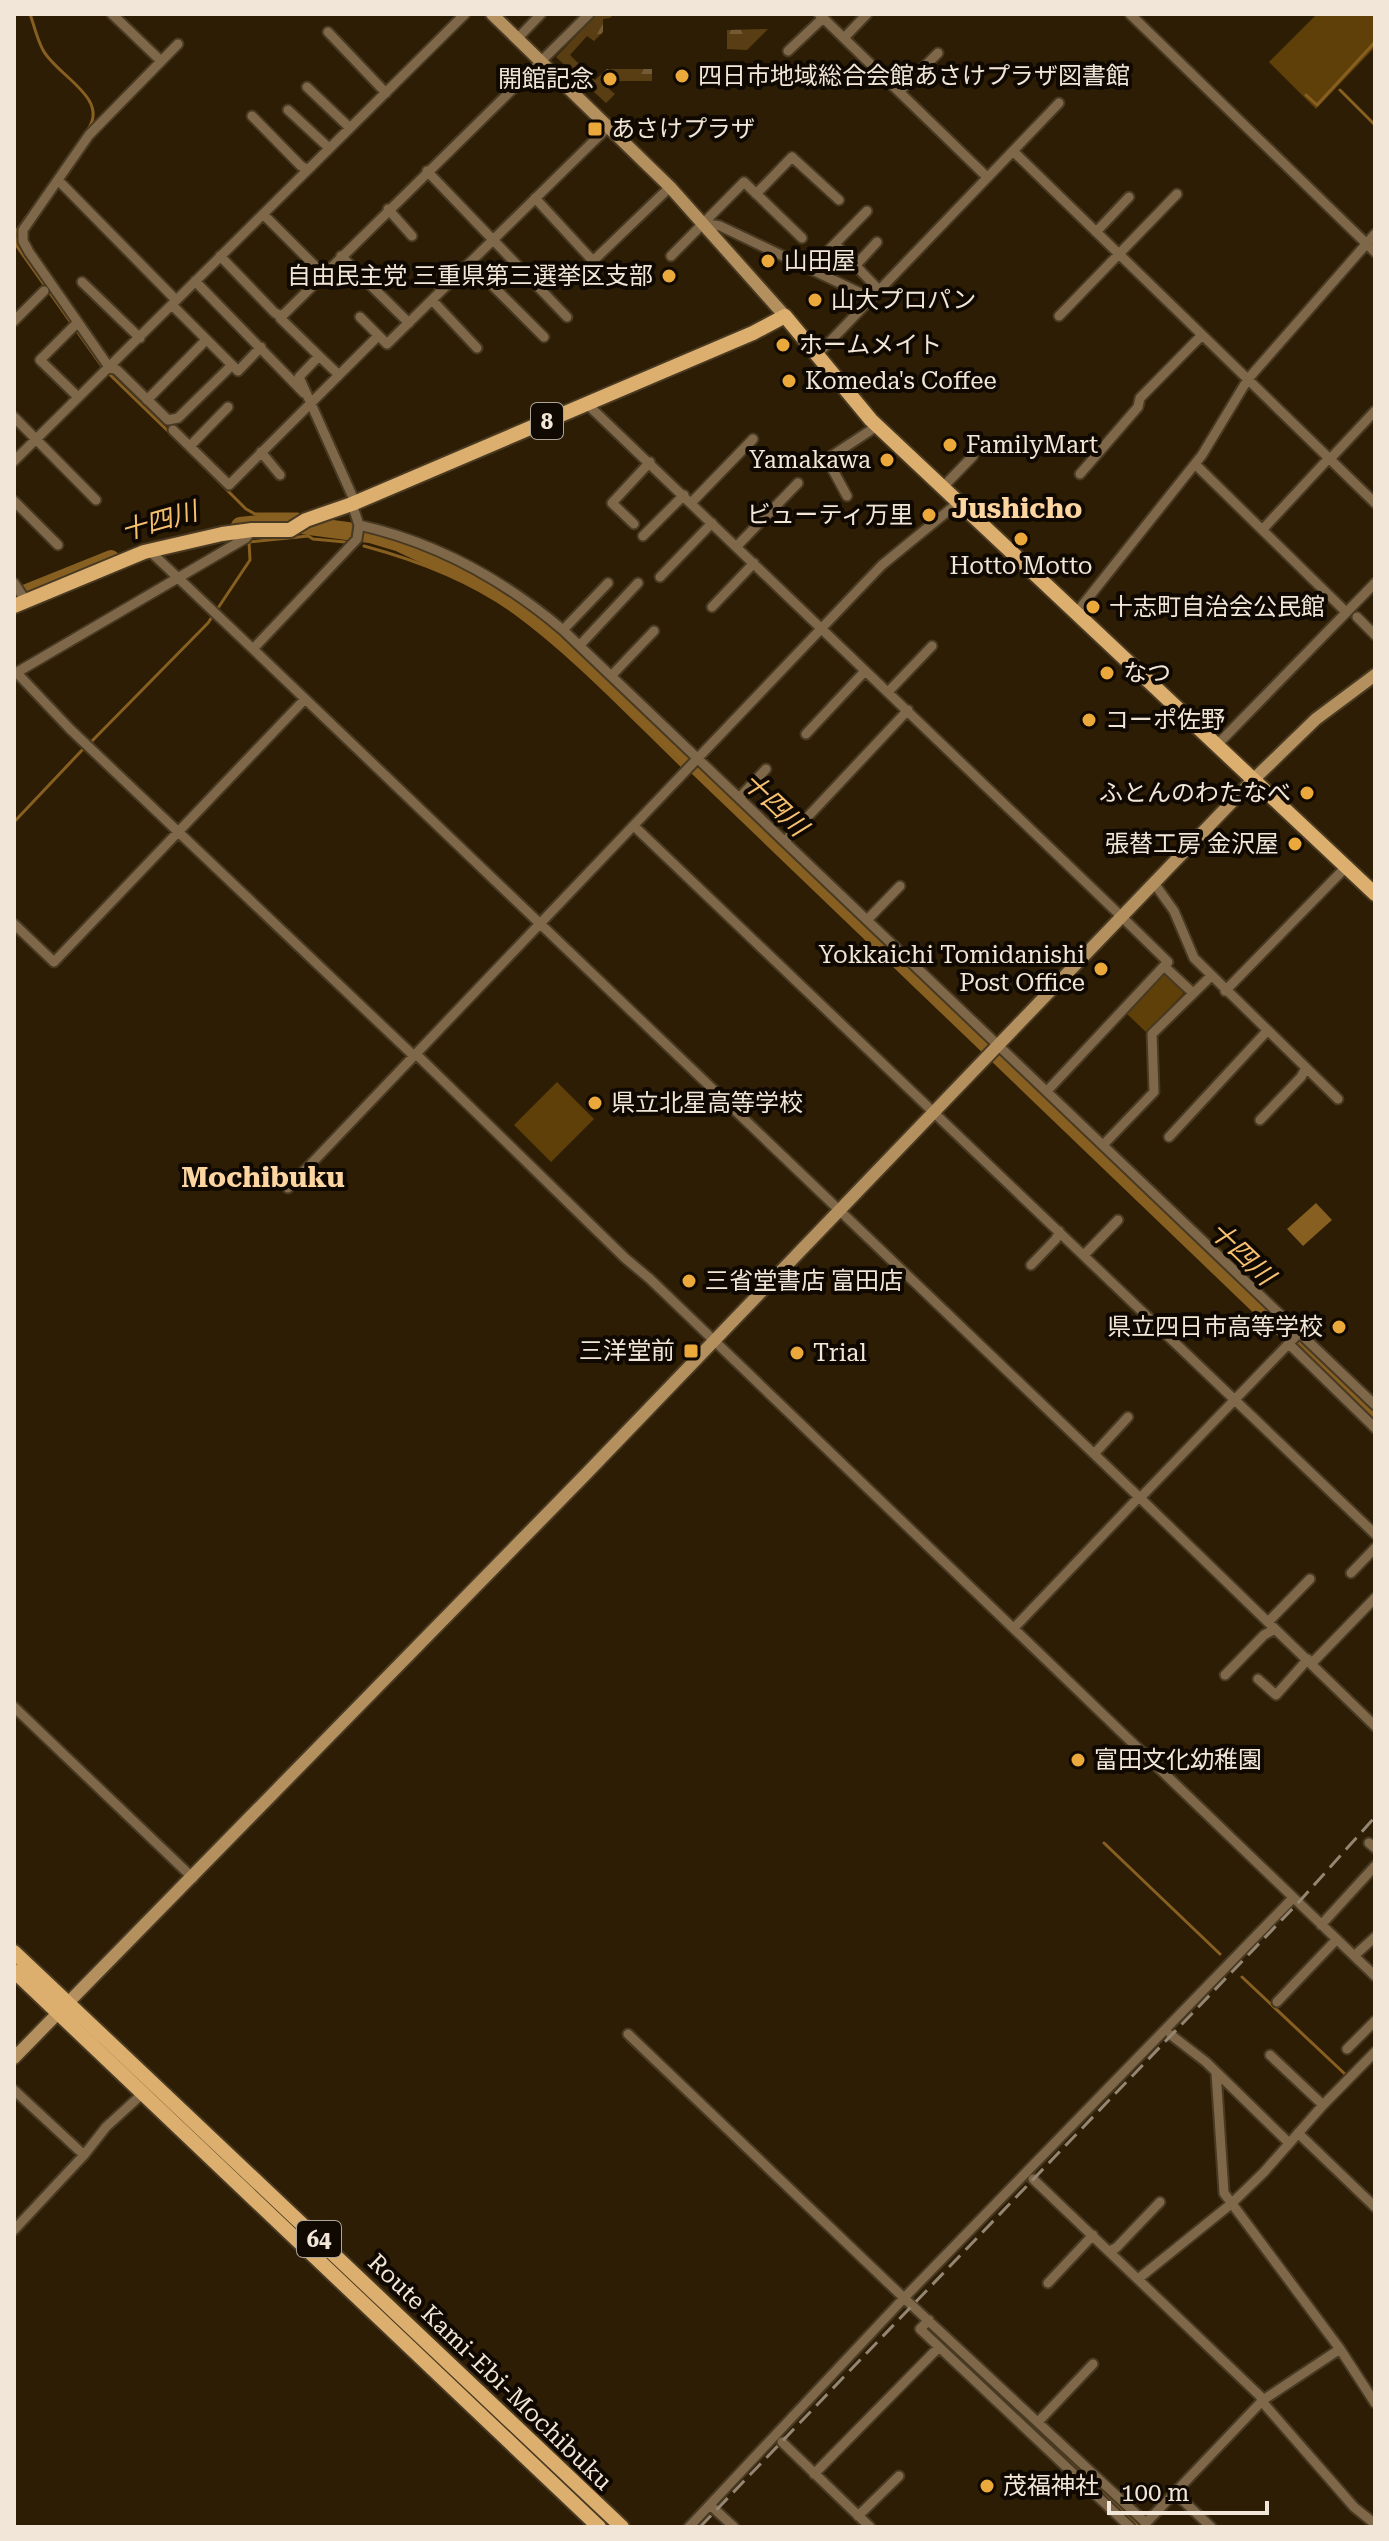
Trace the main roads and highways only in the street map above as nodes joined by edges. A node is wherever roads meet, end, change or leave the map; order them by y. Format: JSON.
{"nodes":[{"id":1,"x":20,"y":596,"type":"edge"},
{"id":2,"x":1375,"y":894,"type":"edge"},
{"id":3,"x":14,"y":1952,"type":"edge"},
{"id":4,"x":14,"y":1971,"type":"edge"},
{"id":5,"x":64,"y":2008,"type":"junction"},
{"id":6,"x":541,"y":2473,"type":"junction"},
{"id":7,"x":586,"y":2527,"type":"edge"},
{"id":8,"x":599,"y":2527,"type":"edge"},
{"id":9,"x":622,"y":2527,"type":"edge"}],
"edges":[{"from":1,"to":2,"type":"main road","number":"8"},
{"from":3,"to":5,"type":"main road","name":"Route Kami-Ebi-Mochibuku","number":"64"},
{"from":4,"to":5,"type":"main road","name":"Route Kami-Ebi-Mochibuku","number":"64"},
{"from":5,"to":6,"type":"main road","name":"Route Kami-Ebi-Mochibuku","number":"64"},
{"from":5,"to":9,"type":"main road","name":"Route Kami-Ebi-Mochibuku","number":"64"},
{"from":6,"to":7,"type":"main road"},
{"from":6,"to":8,"type":"main road","name":"Route Kami-Ebi-Mochibuku","number":"64"}]}
